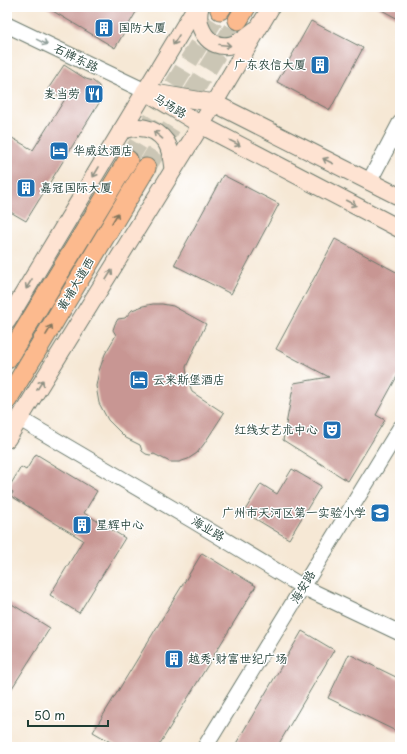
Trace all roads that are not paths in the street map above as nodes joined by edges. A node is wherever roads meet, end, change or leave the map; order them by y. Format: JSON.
{"nodes":[{"id":1,"x":196,"y":7,"type":"edge"},
{"id":2,"x":200,"y":7,"type":"edge"},
{"id":3,"x":271,"y":7,"type":"edge"},
{"id":4,"x":7,"y":25,"type":"edge"},
{"id":5,"x":259,"y":26,"type":"junction"},
{"id":6,"x":145,"y":91,"type":"junction"},
{"id":7,"x":214,"y":103,"type":"junction"},
{"id":8,"x":400,"y":123,"type":"edge"},
{"id":9,"x":201,"y":125,"type":"junction"},
{"id":10,"x":121,"y":131,"type":"junction"},
{"id":11,"x":128,"y":160,"type":"tunnel mouth"},
{"id":12,"x":146,"y":168,"type":"tunnel mouth"},
{"id":13,"x":173,"y":169,"type":"junction"},
{"id":14,"x":369,"y":182,"type":"junction"},
{"id":15,"x":400,"y":197,"type":"edge"},
{"id":16,"x":400,"y":229,"type":"edge"},
{"id":17,"x":7,"y":321,"type":"edge"},
{"id":18,"x":7,"y":359,"type":"edge"},
{"id":19,"x":7,"y":400,"type":"edge"},
{"id":20,"x":20,"y":418,"type":"junction"},
{"id":21,"x":400,"y":428,"type":"edge"},
{"id":22,"x":7,"y":439,"type":"edge"},
{"id":23,"x":303,"y":587,"type":"junction"},
{"id":24,"x":400,"y":633,"type":"edge"},
{"id":25,"x":205,"y":747,"type":"edge"}],
"edges":[{"from":1,"to":6,"type":"main road","one_way":true},
{"from":2,"to":5,"type":"main road","one_way":true},
{"from":3,"to":5,"type":"main road"},
{"from":4,"to":6,"type":"street","name":"石牌东路","one_way":true},
{"from":5,"to":7,"type":"main road"},
{"from":6,"to":7,"type":"main road","name":"马场路"},
{"from":6,"to":9,"type":"main road","name":"马场路"},
{"from":6,"to":10,"type":"main road"},
{"from":7,"to":9,"type":"main road"},
{"from":14,"to":7,"type":"main road","name":"马场路","one_way":true},
{"from":8,"to":14,"type":"street"},
{"from":9,"to":13,"type":"main road"},
{"from":9,"to":16,"type":"main road","name":"马场路","one_way":true},
{"from":13,"to":10,"type":"main road","one_way":true},
{"from":10,"to":17,"type":"main road","one_way":true},
{"from":11,"to":18,"type":"main road","name":"黄埔大道西"},
{"from":19,"to":12,"type":"main road","name":"黄埔大道西","one_way":true},
{"from":20,"to":13,"type":"main road","one_way":true},
{"from":14,"to":15,"type":"main road","name":"马场路"},
{"from":20,"to":22,"type":"main road"},
{"from":20,"to":23,"type":"street","name":"海业路"},
{"from":21,"to":23,"type":"street","name":"海安路"},
{"from":23,"to":24,"type":"street","name":"海业路"},
{"from":23,"to":25,"type":"street","name":"海安路"}]}
